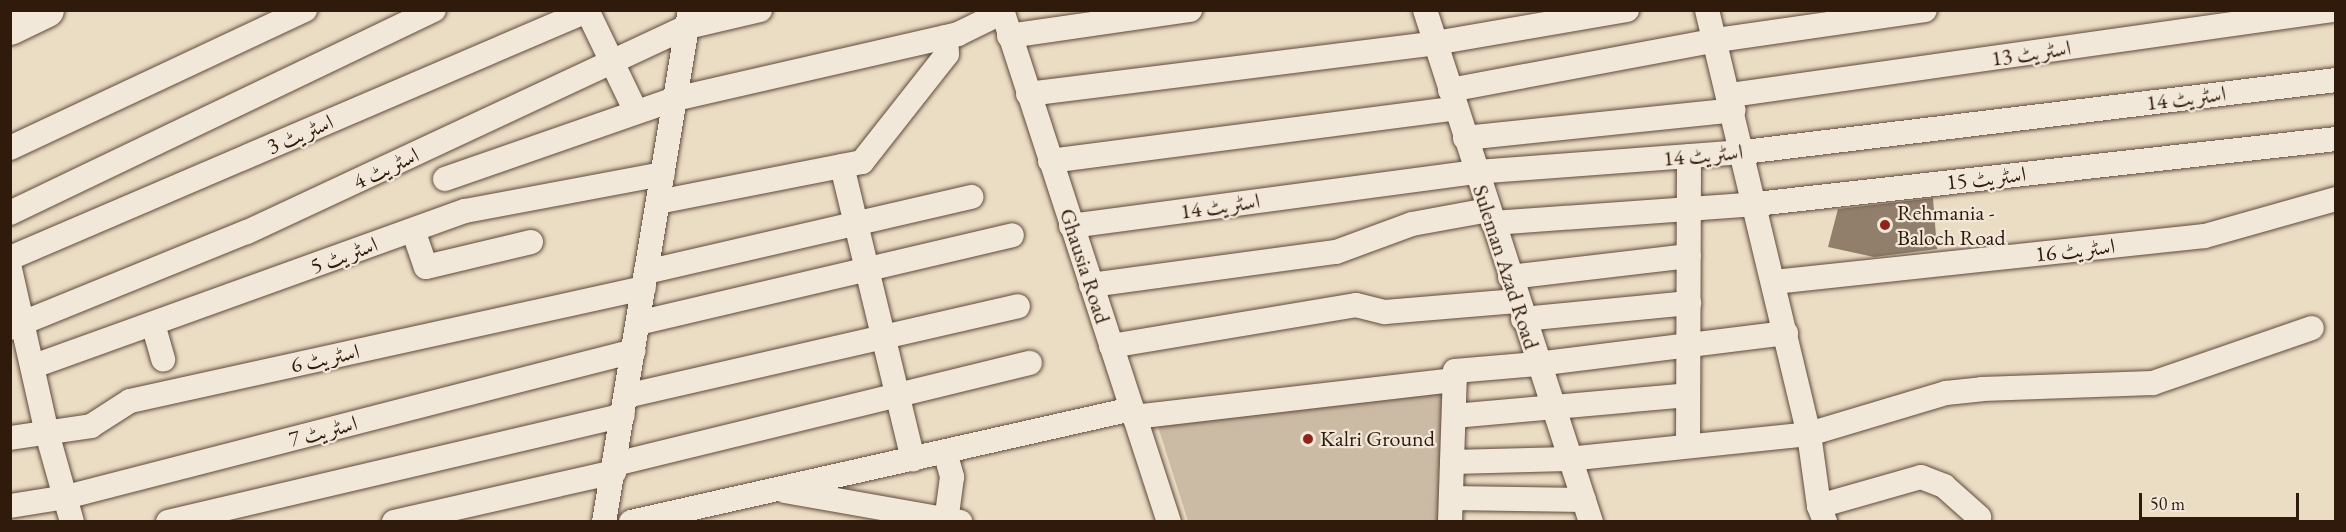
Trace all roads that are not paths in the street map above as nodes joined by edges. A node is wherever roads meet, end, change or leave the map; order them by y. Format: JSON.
{"nodes":[{"id":1,"x":47,"y":10,"type":"edge"},
{"id":2,"x":305,"y":10,"type":"edge"},
{"id":3,"x":434,"y":10,"type":"edge"},
{"id":4,"x":760,"y":10,"type":"edge"},
{"id":5,"x":1190,"y":10,"type":"edge"},
{"id":6,"x":1425,"y":10,"type":"edge"},
{"id":7,"x":1627,"y":10,"type":"edge"},
{"id":8,"x":1707,"y":10,"type":"edge"},
{"id":9,"x":1925,"y":10,"type":"edge"},
{"id":10,"x":2332,"y":10,"type":"edge"},
{"id":11,"x":588,"y":11,"type":"edge"},
{"id":12,"x":1003,"y":11,"type":"edge"},
{"id":13,"x":689,"y":19,"type":"edge"},
{"id":14,"x":10,"y":28,"type":"edge"},
{"id":15,"x":1009,"y":36,"type":"junction"},
{"id":16,"x":946,"y":37,"type":"junction"},
{"id":17,"x":1717,"y":40,"type":"junction"},
{"id":18,"x":1435,"y":43,"type":"junction"},
{"id":19,"x":614,"y":62,"type":"junction"},
{"id":20,"x":2336,"y":80,"type":"edge"},
{"id":21,"x":1028,"y":94,"type":"junction"},
{"id":22,"x":675,"y":99,"type":"junction"},
{"id":23,"x":1453,"y":99,"type":"junction"},
{"id":24,"x":1732,"y":103,"type":"junction"},
{"id":25,"x":636,"y":112,"type":"junction"},
{"id":26,"x":1465,"y":138,"type":"junction"},
{"id":27,"x":2336,"y":139,"type":"edge"},
{"id":28,"x":10,"y":148,"type":"edge"},
{"id":29,"x":1744,"y":152,"type":"junction"},
{"id":30,"x":1689,"y":156,"type":"junction"},
{"id":31,"x":1050,"y":160,"type":"junction"},
{"id":32,"x":842,"y":166,"type":"junction"},
{"id":33,"x":1476,"y":172,"type":"junction"},
{"id":34,"x":663,"y":174,"type":"junction"},
{"id":35,"x":445,"y":179,"type":"dead end"},
{"id":36,"x":971,"y":197,"type":"dead end"},
{"id":37,"x":2336,"y":199,"type":"edge"},
{"id":38,"x":658,"y":202,"type":"junction"},
{"id":39,"x":1756,"y":204,"type":"junction"},
{"id":40,"x":1689,"y":209,"type":"junction"},
{"id":41,"x":10,"y":213,"type":"edge"},
{"id":42,"x":1490,"y":216,"type":"junction"},
{"id":43,"x":856,"y":224,"type":"junction"},
{"id":44,"x":1071,"y":226,"type":"junction"},
{"id":45,"x":413,"y":230,"type":"junction"},
{"id":46,"x":1012,"y":235,"type":"dead end"},
{"id":47,"x":531,"y":242,"type":"dead end"},
{"id":48,"x":1689,"y":256,"type":"junction"},
{"id":49,"x":11,"y":271,"type":"edge"},
{"id":50,"x":868,"y":272,"type":"junction"},
{"id":51,"x":1510,"y":277,"type":"junction"},
{"id":52,"x":645,"y":280,"type":"junction"},
{"id":53,"x":1774,"y":282,"type":"junction"},
{"id":54,"x":1091,"y":285,"type":"junction"},
{"id":55,"x":1689,"y":303,"type":"junction"},
{"id":56,"x":1018,"y":306,"type":"dead end"},
{"id":57,"x":1520,"y":310,"type":"junction"},
{"id":58,"x":638,"y":323,"type":"junction"},
{"id":59,"x":153,"y":324,"type":"junction"},
{"id":60,"x":17,"y":325,"type":"edge"},
{"id":61,"x":2312,"y":327,"type":"dead end"},
{"id":62,"x":1786,"y":333,"type":"junction"},
{"id":63,"x":883,"y":337,"type":"junction"},
{"id":64,"x":1689,"y":344,"type":"junction"},
{"id":65,"x":1111,"y":346,"type":"junction"},
{"id":66,"x":634,"y":351,"type":"junction"},
{"id":67,"x":163,"y":360,"type":"dead end"},
{"id":68,"x":1030,"y":363,"type":"dead end"},
{"id":69,"x":1538,"y":364,"type":"junction"},
{"id":70,"x":34,"y":366,"type":"junction"},
{"id":71,"x":1455,"y":380,"type":"junction"},
{"id":72,"x":897,"y":395,"type":"junction"},
{"id":73,"x":1689,"y":395,"type":"junction"},
{"id":74,"x":625,"y":405,"type":"junction"},
{"id":75,"x":1552,"y":409,"type":"junction"},
{"id":76,"x":1133,"y":413,"type":"junction"},
{"id":77,"x":1454,"y":416,"type":"junction"},
{"id":78,"x":47,"y":434,"type":"junction"},
{"id":79,"x":1809,"y":434,"type":"junction"},
{"id":80,"x":10,"y":438,"type":"edge"},
{"id":81,"x":1688,"y":446,"type":"junction"},
{"id":82,"x":945,"y":452,"type":"junction"},
{"id":83,"x":1568,"y":459,"type":"junction"},
{"id":84,"x":913,"y":460,"type":"junction"},
{"id":85,"x":1452,"y":462,"type":"junction"},
{"id":86,"x":615,"y":468,"type":"junction"},
{"id":87,"x":773,"y":489,"type":"junction"},
{"id":88,"x":66,"y":497,"type":"junction"},
{"id":89,"x":10,"y":506,"type":"edge"},
{"id":90,"x":1450,"y":510,"type":"edge"},
{"id":91,"x":1588,"y":511,"type":"edge"},
{"id":92,"x":1822,"y":514,"type":"edge"},
{"id":93,"x":691,"y":515,"type":"edge"},
{"id":94,"x":1979,"y":517,"type":"dead end"},
{"id":95,"x":951,"y":521,"type":"edge"},
{"id":96,"x":72,"y":522,"type":"edge"},
{"id":97,"x":168,"y":522,"type":"edge"},
{"id":98,"x":394,"y":522,"type":"edge"},
{"id":99,"x":604,"y":522,"type":"edge"},
{"id":100,"x":631,"y":522,"type":"edge"},
{"id":101,"x":1169,"y":522,"type":"edge"}],
"edges":[{"from":1,"to":14,"type":"main road"},
{"from":2,"to":28,"type":"street"},
{"from":3,"to":41,"type":"street"},
{"from":4,"to":13,"type":"street","name":"اسٹریٹ 4"},
{"from":5,"to":15,"type":"street"},
{"from":6,"to":18,"type":"street","name":"Suleman Azad Road"},
{"from":7,"to":18,"type":"street"},
{"from":8,"to":17,"type":"street"},
{"from":9,"to":17,"type":"street"},
{"from":10,"to":24,"type":"street","name":"اسٹریٹ 13"},
{"from":11,"to":19,"type":"street"},
{"from":11,"to":49,"type":"street","name":"اسٹریٹ 3"},
{"from":12,"to":15,"type":"street","name":"Ghausia Road"},
{"from":12,"to":16,"type":"street"},
{"from":13,"to":19,"type":"street","name":"اسٹریٹ 4"},
{"from":13,"to":22,"type":"street"},
{"from":15,"to":21,"type":"street","name":"Ghausia Road"},
{"from":16,"to":22,"type":"street"},
{"from":16,"to":32,"type":"street"},
{"from":17,"to":23,"type":"street"},
{"from":17,"to":24,"type":"street"},
{"from":18,"to":21,"type":"street"},
{"from":18,"to":23,"type":"street","name":"Suleman Azad Road"},
{"from":19,"to":25,"type":"street"},
{"from":19,"to":60,"type":"street","name":"اسٹریٹ 4"},
{"from":20,"to":29,"type":"street","name":"اسٹریٹ 14"},
{"from":21,"to":31,"type":"street","name":"Ghausia Road"},
{"from":22,"to":25,"type":"street"},
{"from":22,"to":34,"type":"street"},
{"from":23,"to":26,"type":"street","name":"Suleman Azad Road"},
{"from":23,"to":31,"type":"street"},
{"from":24,"to":26,"type":"street","name":"اسٹریٹ 13"},
{"from":24,"to":29,"type":"street"},
{"from":25,"to":35,"type":"street"},
{"from":26,"to":33,"type":"street","name":"Suleman Azad Road"},
{"from":27,"to":39,"type":"street","name":"اسٹریٹ 15"},
{"from":29,"to":30,"type":"street","name":"اسٹریٹ 14"},
{"from":29,"to":39,"type":"street"},
{"from":30,"to":33,"type":"street","name":"اسٹریٹ 14"},
{"from":30,"to":40,"type":"street"},
{"from":31,"to":44,"type":"street","name":"Ghausia Road"},
{"from":32,"to":38,"type":"street"},
{"from":32,"to":43,"type":"street"},
{"from":33,"to":42,"type":"street","name":"Suleman Azad Road"},
{"from":33,"to":44,"type":"street","name":"اسٹریٹ 14"},
{"from":34,"to":38,"type":"street"},
{"from":34,"to":45,"type":"street","name":"اسٹریٹ 5"},
{"from":36,"to":43,"type":"street","name":"اسٹریٹ 6"},
{"from":37,"to":53,"type":"street","name":"اسٹریٹ 16"},
{"from":38,"to":52,"type":"street"},
{"from":39,"to":40,"type":"street","name":"اسٹریٹ 15"},
{"from":39,"to":53,"type":"street"},
{"from":40,"to":42,"type":"street","name":"اسٹریٹ 15"},
{"from":40,"to":48,"type":"street"},
{"from":42,"to":51,"type":"street","name":"Suleman Azad Road"},
{"from":42,"to":54,"type":"street","name":"اسٹریٹ 15"},
{"from":43,"to":50,"type":"street"},
{"from":43,"to":52,"type":"street","name":"اسٹریٹ 6"},
{"from":44,"to":54,"type":"street","name":"Ghausia Road"},
{"from":45,"to":47,"type":"street"},
{"from":45,"to":59,"type":"street","name":"اسٹریٹ 5"},
{"from":46,"to":50,"type":"street"},
{"from":48,"to":51,"type":"street"},
{"from":48,"to":55,"type":"street"},
{"from":49,"to":60,"type":"street"},
{"from":50,"to":58,"type":"street"},
{"from":50,"to":63,"type":"street"},
{"from":51,"to":57,"type":"street","name":"Suleman Azad Road"},
{"from":52,"to":58,"type":"street"},
{"from":52,"to":78,"type":"street","name":"اسٹریٹ 6"},
{"from":53,"to":62,"type":"street"},
{"from":54,"to":65,"type":"street","name":"Ghausia Road"},
{"from":55,"to":57,"type":"street"},
{"from":55,"to":64,"type":"street"},
{"from":56,"to":63,"type":"street"},
{"from":57,"to":65,"type":"street"},
{"from":57,"to":69,"type":"street","name":"Suleman Azad Road"},
{"from":58,"to":66,"type":"street"},
{"from":59,"to":67,"type":"street"},
{"from":59,"to":70,"type":"street","name":"اسٹریٹ 5"},
{"from":60,"to":70,"type":"street"},
{"from":61,"to":79,"type":"street"},
{"from":62,"to":64,"type":"street"},
{"from":62,"to":79,"type":"street"},
{"from":63,"to":72,"type":"street"},
{"from":63,"to":74,"type":"street"},
{"from":64,"to":69,"type":"street"},
{"from":64,"to":73,"type":"street"},
{"from":65,"to":76,"type":"street","name":"Ghausia Road"},
{"from":66,"to":74,"type":"street"},
{"from":66,"to":88,"type":"street","name":"اسٹریٹ 7"},
{"from":68,"to":72,"type":"street"},
{"from":69,"to":71,"type":"street"},
{"from":69,"to":75,"type":"street","name":"Suleman Azad Road"},
{"from":70,"to":78,"type":"street"},
{"from":71,"to":76,"type":"street"},
{"from":71,"to":77,"type":"street"},
{"from":72,"to":84,"type":"street"},
{"from":72,"to":86,"type":"street"},
{"from":73,"to":75,"type":"street"},
{"from":73,"to":81,"type":"street"},
{"from":74,"to":86,"type":"street"},
{"from":74,"to":97,"type":"street"},
{"from":75,"to":77,"type":"street"},
{"from":75,"to":83,"type":"street","name":"Suleman Azad Road"},
{"from":76,"to":82,"type":"street"},
{"from":76,"to":101,"type":"street","name":"Ghausia Road"},
{"from":77,"to":85,"type":"street"},
{"from":78,"to":80,"type":"street","name":"اسٹریٹ 6"},
{"from":78,"to":88,"type":"street"},
{"from":79,"to":81,"type":"street"},
{"from":79,"to":92,"type":"street"},
{"from":81,"to":83,"type":"street"},
{"from":82,"to":84,"type":"street"},
{"from":82,"to":95,"type":"street"},
{"from":83,"to":85,"type":"street"},
{"from":83,"to":91,"type":"street","name":"Suleman Azad Road"},
{"from":84,"to":87,"type":"street"},
{"from":85,"to":90,"type":"street"},
{"from":86,"to":98,"type":"street"},
{"from":86,"to":99,"type":"street"},
{"from":87,"to":93,"type":"street"},
{"from":87,"to":95,"type":"street"},
{"from":88,"to":89,"type":"street","name":"اسٹریٹ 7"},
{"from":88,"to":96,"type":"street"},
{"from":90,"to":91,"type":"street"},
{"from":92,"to":94,"type":"street"},
{"from":93,"to":100,"type":"street"}]}
